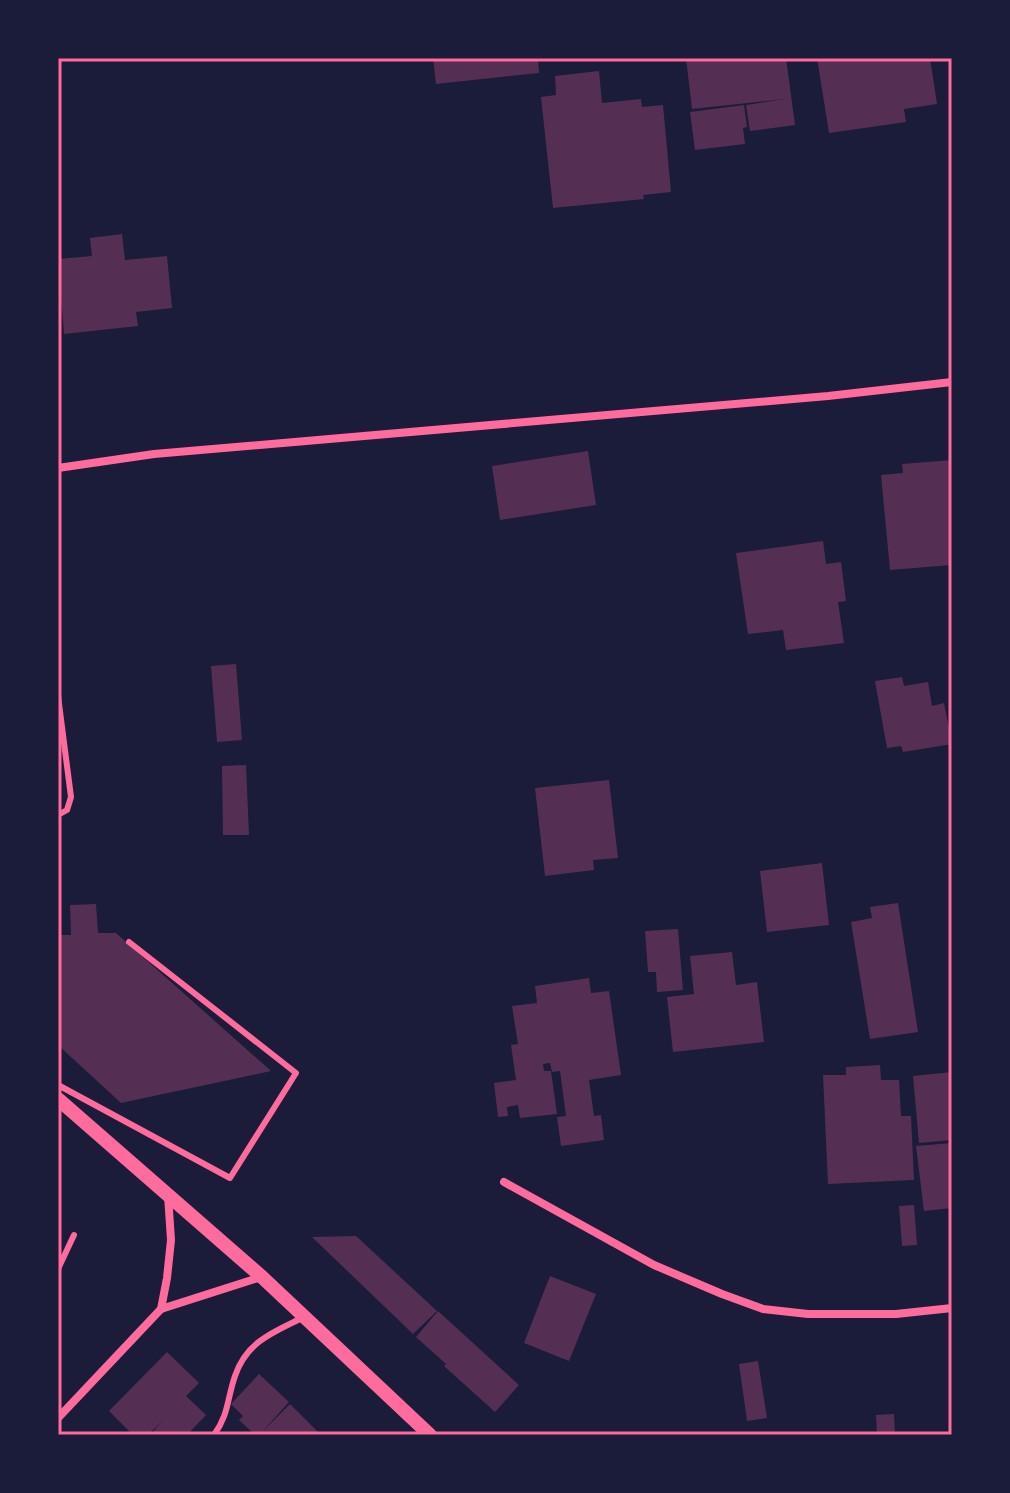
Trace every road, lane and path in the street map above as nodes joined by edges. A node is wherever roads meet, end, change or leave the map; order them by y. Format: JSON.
{"nodes":[{"id":1,"x":952,"y":382,"type":"edge"},
{"id":2,"x":58,"y":468,"type":"edge"},
{"id":3,"x":58,"y":696,"type":"edge"},
{"id":4,"x":58,"y":815,"type":"edge"},
{"id":5,"x":129,"y":942,"type":"dead end"},
{"id":6,"x":58,"y":1085,"type":"edge"},
{"id":7,"x":58,"y":1099,"type":"edge"},
{"id":8,"x":504,"y":1182,"type":"dead end"},
{"id":9,"x":168,"y":1193,"type":"junction"},
{"id":10,"x":74,"y":1235,"type":"dead end"},
{"id":11,"x":58,"y":1269,"type":"edge"},
{"id":12,"x":262,"y":1277,"type":"junction"},
{"id":13,"x":952,"y":1308,"type":"edge"},
{"id":14,"x":161,"y":1309,"type":"junction"},
{"id":15,"x":304,"y":1317,"type":"junction"},
{"id":16,"x":58,"y":1417,"type":"edge"},
{"id":17,"x":214,"y":1435,"type":"edge"},
{"id":18,"x":430,"y":1435,"type":"edge"}],
"edges":[{"from":1,"to":2,"type":"street"},
{"from":3,"to":4,"type":"lane"},
{"from":5,"to":6,"type":"lane"},
{"from":7,"to":9,"type":"street"},
{"from":8,"to":13,"type":"street"},
{"from":9,"to":12,"type":"street"},
{"from":9,"to":14,"type":"street"},
{"from":10,"to":11,"type":"lane"},
{"from":12,"to":14,"type":"street"},
{"from":12,"to":15,"type":"street"},
{"from":14,"to":16,"type":"street"},
{"from":15,"to":17,"type":"lane"},
{"from":15,"to":18,"type":"street"}]}
